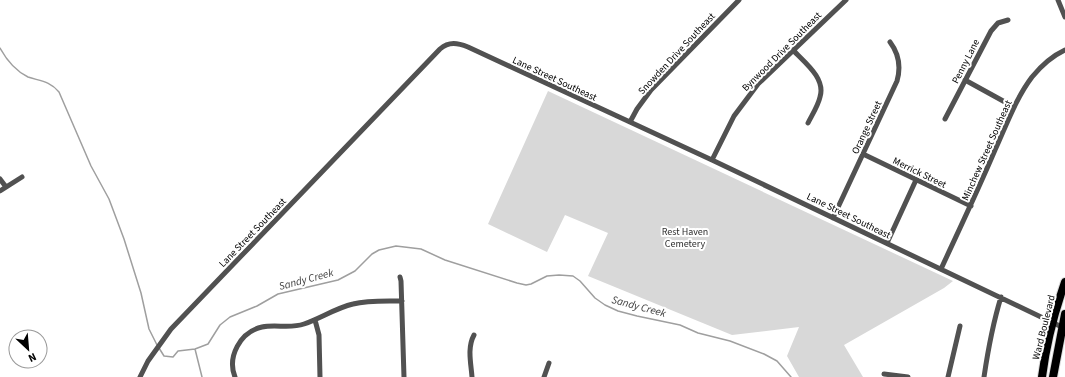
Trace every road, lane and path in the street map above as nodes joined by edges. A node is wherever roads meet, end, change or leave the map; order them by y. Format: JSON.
{"nodes":[{"id":1,"x":739,"y":0,"type":"edge"},
{"id":2,"x":846,"y":0,"type":"edge"},
{"id":3,"x":1058,"y":0,"type":"edge"},
{"id":4,"x":1065,"y":18,"type":"edge"},
{"id":5,"x":1008,"y":20,"type":"dead end"},
{"id":6,"x":890,"y":42,"type":"dead end"},
{"id":7,"x":793,"y":50,"type":"junction"},
{"id":8,"x":1065,"y":50,"type":"edge"},
{"id":9,"x":965,"y":80,"type":"junction"},
{"id":10,"x":1014,"y":107,"type":"junction"},
{"id":11,"x":945,"y":119,"type":"dead end"},
{"id":12,"x":630,"y":122,"type":"junction"},
{"id":13,"x":808,"y":123,"type":"dead end"},
{"id":14,"x":863,"y":154,"type":"junction"},
{"id":15,"x":712,"y":160,"type":"junction"},
{"id":16,"x":22,"y":178,"type":"dead end"},
{"id":17,"x":0,"y":179,"type":"edge"},
{"id":18,"x":916,"y":180,"type":"junction"},
{"id":19,"x":6,"y":187,"type":"junction"},
{"id":20,"x":0,"y":191,"type":"edge"},
{"id":21,"x":970,"y":206,"type":"junction"},
{"id":22,"x":833,"y":218,"type":"junction"},
{"id":23,"x":887,"y":244,"type":"junction"},
{"id":24,"x":941,"y":269,"type":"junction"},
{"id":25,"x":400,"y":277,"type":"dead end"},
{"id":26,"x":1065,"y":282,"type":"edge"},
{"id":27,"x":1001,"y":297,"type":"junction"},
{"id":28,"x":402,"y":301,"type":"junction"},
{"id":29,"x":1065,"y":314,"type":"edge"},
{"id":30,"x":315,"y":320,"type":"junction"},
{"id":31,"x":1053,"y":323,"type":"junction"},
{"id":32,"x":960,"y":326,"type":"dead end"},
{"id":33,"x":1064,"y":328,"type":"edge"},
{"id":34,"x":474,"y":335,"type":"dead end"},
{"id":35,"x":549,"y":363,"type":"dead end"},
{"id":36,"x":884,"y":374,"type":"dead end"},
{"id":37,"x":140,"y":377,"type":"edge"},
{"id":38,"x":235,"y":377,"type":"edge"},
{"id":39,"x":320,"y":377,"type":"edge"},
{"id":40,"x":404,"y":377,"type":"edge"},
{"id":41,"x":472,"y":377,"type":"edge"},
{"id":42,"x":544,"y":377,"type":"edge"},
{"id":43,"x":908,"y":377,"type":"edge"},
{"id":44,"x":948,"y":377,"type":"edge"},
{"id":45,"x":984,"y":377,"type":"edge"},
{"id":46,"x":1042,"y":377,"type":"edge"},
{"id":47,"x":1053,"y":377,"type":"edge"}],
"edges":[{"from":1,"to":12,"type":"street","name":"Snowden Drive Southeast"},
{"from":2,"to":7,"type":"street","name":"Bynwood Drive Southeast"},
{"from":3,"to":4,"type":"street"},
{"from":5,"to":9,"type":"street","name":"Penny Lane"},
{"from":6,"to":14,"type":"street","name":"Orange Street"},
{"from":7,"to":13,"type":"street"},
{"from":7,"to":15,"type":"street","name":"Bynwood Drive Southeast"},
{"from":8,"to":10,"type":"street","name":"Minchew Street Southeast"},
{"from":9,"to":10,"type":"street"},
{"from":9,"to":11,"type":"street","name":"Penny Lane"},
{"from":10,"to":21,"type":"street","name":"Minchew Street Southeast"},
{"from":12,"to":15,"type":"street","name":"Lane Street Southeast"},
{"from":12,"to":37,"type":"street","name":"Lane Street Southeast"},
{"from":14,"to":18,"type":"street","name":"Merrick Street"},
{"from":14,"to":22,"type":"street","name":"Orange Street"},
{"from":15,"to":22,"type":"street","name":"Lane Street Southeast"},
{"from":16,"to":19,"type":"street"},
{"from":17,"to":19,"type":"street"},
{"from":18,"to":21,"type":"street","name":"Merrick Street"},
{"from":18,"to":23,"type":"street"},
{"from":19,"to":20,"type":"street"},
{"from":21,"to":24,"type":"street","name":"Minchew Street Southeast"},
{"from":22,"to":23,"type":"street","name":"Lane Street Southeast"},
{"from":23,"to":24,"type":"street","name":"Lane Street Southeast"},
{"from":24,"to":27,"type":"street","name":"Lane Street Southeast"},
{"from":25,"to":28,"type":"street"},
{"from":26,"to":31,"type":"highway","name":"Ward Boulevard"},
{"from":27,"to":31,"type":"street","name":"Lane Street Southeast"},
{"from":27,"to":45,"type":"street"},
{"from":28,"to":30,"type":"street"},
{"from":28,"to":40,"type":"street"},
{"from":29,"to":33,"type":"highway","name":"Ward Boulevard"},
{"from":30,"to":38,"type":"street"},
{"from":30,"to":39,"type":"street"},
{"from":31,"to":33,"type":"street","name":"Lane Street Southeast"},
{"from":31,"to":46,"type":"highway","name":"Ward Boulevard"},
{"from":32,"to":44,"type":"street"},
{"from":33,"to":47,"type":"highway","name":"Ward Boulevard"},
{"from":34,"to":41,"type":"street"},
{"from":35,"to":42,"type":"street"},
{"from":36,"to":43,"type":"street"}]}
